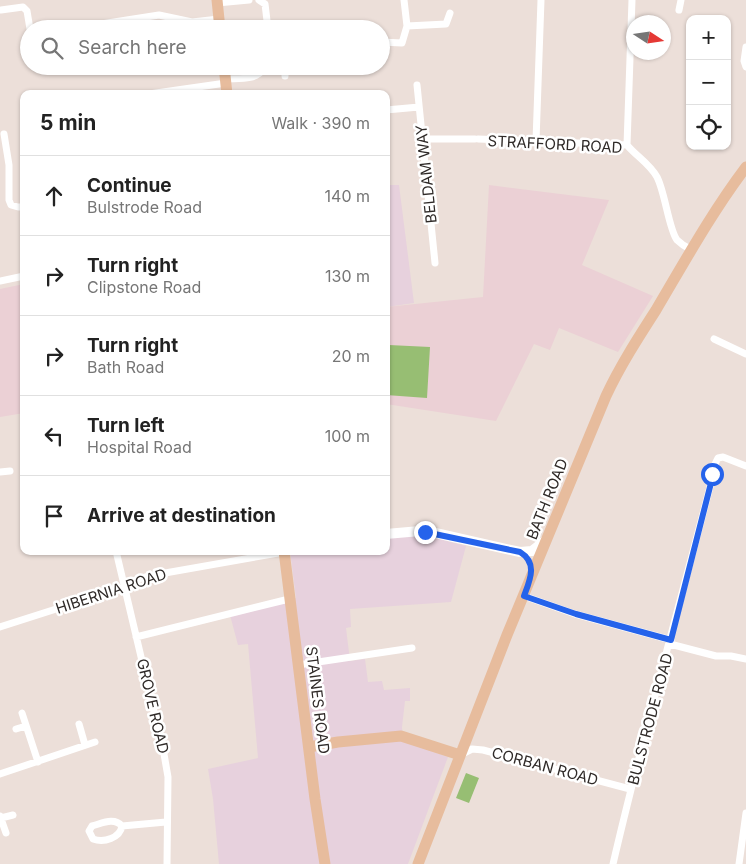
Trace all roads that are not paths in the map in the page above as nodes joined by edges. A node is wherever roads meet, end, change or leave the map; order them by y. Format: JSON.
{"nodes":[{"id":1,"x":249,"y":0,"type":"edge"},
{"id":2,"x":259,"y":0,"type":"edge"},
{"id":3,"x":404,"y":0,"type":"edge"},
{"id":4,"x":541,"y":0,"type":"edge"},
{"id":5,"x":632,"y":0,"type":"edge"},
{"id":6,"x":681,"y":0,"type":"edge"},
{"id":7,"x":217,"y":1,"type":"edge"},
{"id":8,"x":1,"y":10,"type":"edge"},
{"id":9,"x":679,"y":10,"type":"dead end"},
{"id":10,"x":450,"y":13,"type":"dead end"},
{"id":11,"x":28,"y":20,"type":"edge"},
{"id":12,"x":127,"y":20,"type":"edge"},
{"id":13,"x":183,"y":20,"type":"edge"},
{"id":14,"x":219,"y":20,"type":"edge"},
{"id":15,"x":267,"y":20,"type":"edge"},
{"id":16,"x":406,"y":26,"type":"junction"},
{"id":17,"x":390,"y":43,"type":"edge"},
{"id":18,"x":746,"y":47,"type":"edge"},
{"id":19,"x":746,"y":67,"type":"edge"},
{"id":20,"x":259,"y":75,"type":"edge"},
{"id":21,"x":226,"y":85,"type":"edge"},
{"id":22,"x":417,"y":85,"type":"dead end"},
{"id":23,"x":183,"y":90,"type":"edge"},
{"id":24,"x":419,"y":107,"type":"junction"},
{"id":25,"x":390,"y":110,"type":"edge"},
{"id":26,"x":4,"y":134,"type":"dead end"},
{"id":27,"x":422,"y":139,"type":"junction"},
{"id":28,"x":536,"y":141,"type":"junction"},
{"id":29,"x":627,"y":145,"type":"junction"},
{"id":30,"x":746,"y":167,"type":"edge"},
{"id":31,"x":20,"y":207,"type":"edge"},
{"id":32,"x":690,"y":249,"type":"junction"},
{"id":33,"x":435,"y":263,"type":"dead end"},
{"id":34,"x":20,"y":277,"type":"edge"},
{"id":35,"x":0,"y":281,"type":"edge"},
{"id":36,"x":714,"y":339,"type":"dead end"},
{"id":37,"x":746,"y":354,"type":"edge"},
{"id":38,"x":746,"y":466,"type":"edge"},
{"id":39,"x":10,"y":471,"type":"dead end"},
{"id":40,"x":0,"y":472,"type":"edge"},
{"id":41,"x":390,"y":534,"type":"edge"},
{"id":42,"x":547,"y":539,"type":"junction"},
{"id":43,"x":520,"y":552,"type":"junction"},
{"id":44,"x":117,"y":555,"type":"edge"},
{"id":45,"x":262,"y":555,"type":"edge"},
{"id":46,"x":284,"y":555,"type":"edge"},
{"id":47,"x":532,"y":575,"type":"junction"},
{"id":48,"x":125,"y":587,"type":"junction"},
{"id":49,"x":524,"y":596,"type":"junction"},
{"id":50,"x":289,"y":599,"type":"junction"},
{"id":51,"x":0,"y":627,"type":"edge"},
{"id":52,"x":136,"y":637,"type":"junction"},
{"id":53,"x":670,"y":642,"type":"junction"},
{"id":54,"x":412,"y":648,"type":"dead end"},
{"id":55,"x":746,"y":659,"type":"edge"},
{"id":56,"x":298,"y":665,"type":"junction"},
{"id":57,"x":22,"y":714,"type":"dead end"},
{"id":58,"x":79,"y":724,"type":"dead end"},
{"id":59,"x":26,"y":726,"type":"junction"},
{"id":60,"x":16,"y":729,"type":"dead end"},
{"id":61,"x":95,"y":742,"type":"dead end"},
{"id":62,"x":85,"y":745,"type":"junction"},
{"id":63,"x":309,"y":747,"type":"junction"},
{"id":64,"x":460,"y":755,"type":"junction"},
{"id":65,"x":38,"y":762,"type":"junction"},
{"id":66,"x":0,"y":774,"type":"edge"},
{"id":67,"x":630,"y":789,"type":"junction"},
{"id":68,"x":746,"y":813,"type":"edge"},
{"id":69,"x":13,"y":815,"type":"dead end"},
{"id":70,"x":0,"y":817,"type":"edge"},
{"id":71,"x":166,"y":822,"type":"junction"},
{"id":72,"x":122,"y":826,"type":"dead end"},
{"id":73,"x":6,"y":833,"type":"dead end"},
{"id":74,"x":167,"y":864,"type":"edge"},
{"id":75,"x":327,"y":864,"type":"edge"},
{"id":76,"x":418,"y":864,"type":"edge"},
{"id":77,"x":613,"y":864,"type":"edge"},
{"id":78,"x":739,"y":864,"type":"edge"}],
"edges":[{"from":1,"to":7,"type":"street"},
{"from":2,"to":15,"type":"street"},
{"from":3,"to":16,"type":"street"},
{"from":4,"to":28,"type":"street"},
{"from":5,"to":29,"type":"street"},
{"from":6,"to":9,"type":"street"},
{"from":7,"to":14,"type":"main road"},
{"from":8,"to":11,"type":"street"},
{"from":10,"to":16,"type":"street"},
{"from":12,"to":13,"type":"street"},
{"from":16,"to":17,"type":"street"},
{"from":18,"to":19,"type":"street"},
{"from":20,"to":21,"type":"street"},
{"from":21,"to":23,"type":"street"},
{"from":22,"to":24,"type":"street","name":"BELDAM WAY"},
{"from":24,"to":25,"type":"street"},
{"from":24,"to":27,"type":"street","name":"BELDAM WAY"},
{"from":26,"to":31,"type":"street"},
{"from":27,"to":28,"type":"street","name":"STRAFFORD ROAD"},
{"from":27,"to":33,"type":"street","name":"BELDAM WAY"},
{"from":28,"to":29,"type":"street","name":"STRAFFORD ROAD"},
{"from":29,"to":32,"type":"street","name":"STRAFFORD ROAD"},
{"from":30,"to":32,"type":"main road","name":"BATH ROAD"},
{"from":32,"to":42,"type":"main road","name":"BATH ROAD"},
{"from":34,"to":35,"type":"street"},
{"from":36,"to":37,"type":"street"},
{"from":38,"to":53,"type":"street","name":"BULSTRODE ROAD"},
{"from":39,"to":40,"type":"street"},
{"from":41,"to":43,"type":"street"},
{"from":42,"to":43,"type":"street"},
{"from":42,"to":47,"type":"main road","name":"BATH ROAD"},
{"from":43,"to":47,"type":"street"},
{"from":44,"to":48,"type":"street","name":"GROVE ROAD"},
{"from":45,"to":48,"type":"street","name":"HIBERNIA ROAD"},
{"from":46,"to":50,"type":"main road","name":"STAINES ROAD"},
{"from":47,"to":49,"type":"main road","name":"BATH ROAD"},
{"from":48,"to":51,"type":"street","name":"HIBERNIA ROAD"},
{"from":48,"to":52,"type":"street","name":"GROVE ROAD"},
{"from":49,"to":53,"type":"street"},
{"from":49,"to":64,"type":"main road","name":"BATH ROAD"},
{"from":50,"to":52,"type":"street"},
{"from":50,"to":56,"type":"main road","name":"STAINES ROAD"},
{"from":52,"to":71,"type":"street","name":"GROVE ROAD"},
{"from":53,"to":55,"type":"street"},
{"from":53,"to":67,"type":"street","name":"BULSTRODE ROAD"},
{"from":54,"to":56,"type":"street"},
{"from":56,"to":63,"type":"main road","name":"STAINES ROAD"},
{"from":57,"to":59,"type":"street"},
{"from":58,"to":62,"type":"street"},
{"from":59,"to":60,"type":"street"},
{"from":59,"to":65,"type":"street"},
{"from":61,"to":62,"type":"street"},
{"from":62,"to":65,"type":"street"},
{"from":63,"to":64,"type":"main road"},
{"from":63,"to":75,"type":"main road","name":"STAINES ROAD"},
{"from":64,"to":67,"type":"street","name":"CORBAN ROAD"},
{"from":64,"to":76,"type":"main road","name":"BATH ROAD"},
{"from":65,"to":66,"type":"street"},
{"from":67,"to":77,"type":"street","name":"BULSTRODE ROAD"},
{"from":68,"to":78,"type":"street"},
{"from":69,"to":70,"type":"street"},
{"from":70,"to":73,"type":"street"},
{"from":71,"to":72,"type":"street"},
{"from":71,"to":74,"type":"street","name":"GROVE ROAD"}]}
